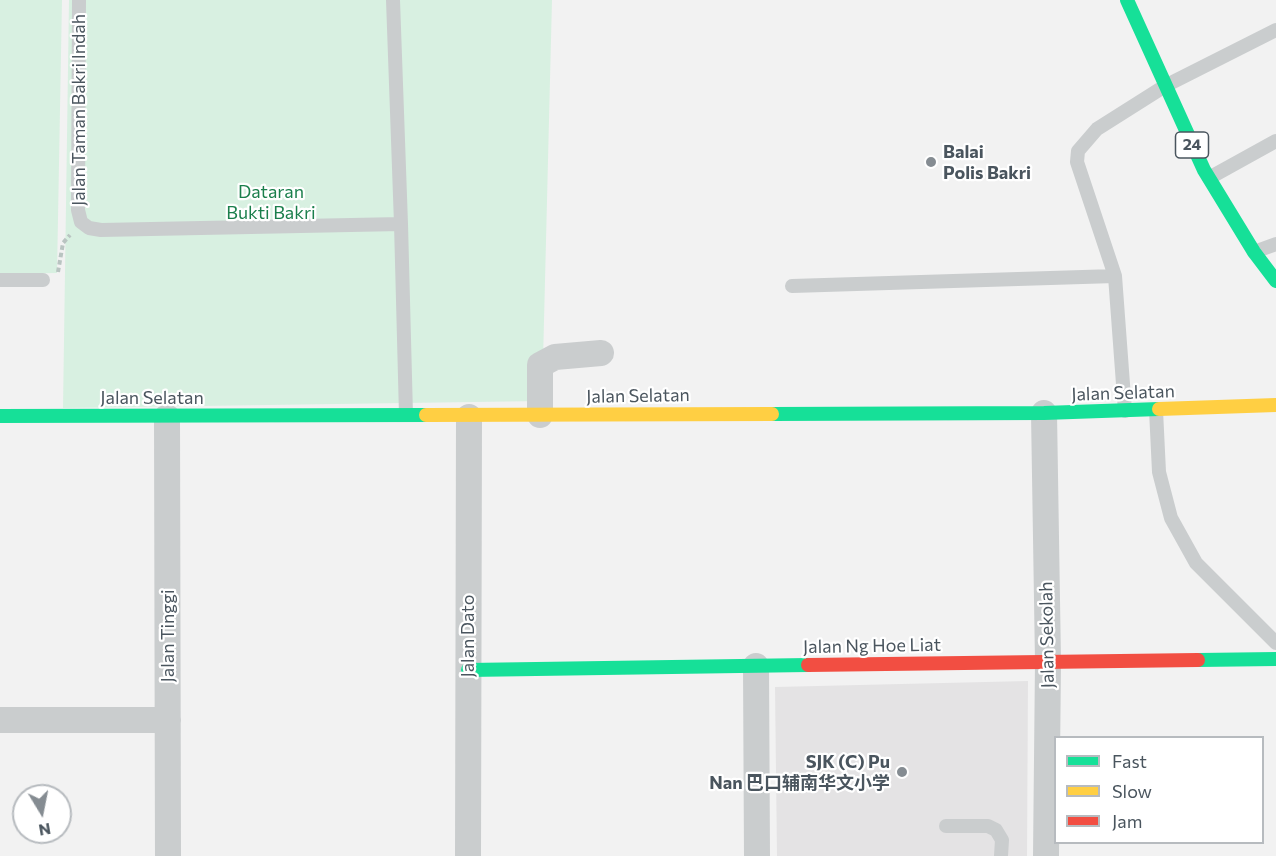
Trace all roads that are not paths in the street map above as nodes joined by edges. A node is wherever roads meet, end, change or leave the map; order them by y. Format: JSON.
{"nodes":[{"id":1,"x":79,"y":0,"type":"edge"},
{"id":2,"x":393,"y":0,"type":"edge"},
{"id":3,"x":1127,"y":0,"type":"edge"},
{"id":4,"x":1276,"y":30,"type":"edge"},
{"id":5,"x":1165,"y":86,"type":"junction"},
{"id":6,"x":1276,"y":141,"type":"edge"},
{"id":7,"x":1208,"y":178,"type":"junction"},
{"id":8,"x":401,"y":224,"type":"junction"},
{"id":9,"x":1276,"y":244,"type":"edge"},
{"id":10,"x":1254,"y":252,"type":"junction"},
{"id":11,"x":1115,"y":276,"type":"junction"},
{"id":12,"x":0,"y":280,"type":"edge"},
{"id":13,"x":43,"y":280,"type":"road end"},
{"id":14,"x":1276,"y":281,"type":"edge"},
{"id":15,"x":792,"y":286,"type":"dead end"},
{"id":16,"x":601,"y":353,"type":"dead end"},
{"id":17,"x":1276,"y":405,"type":"edge"},
{"id":18,"x":1156,"y":410,"type":"junction"},
{"id":19,"x":1125,"y":411,"type":"junction"},
{"id":20,"x":1044,"y":413,"type":"junction"},
{"id":21,"x":406,"y":415,"type":"junction"},
{"id":22,"x":0,"y":416,"type":"edge"},
{"id":23,"x":540,"y":416,"type":"junction"},
{"id":24,"x":167,"y":417,"type":"junction"},
{"id":25,"x":469,"y":430,"type":"junction"},
{"id":26,"x":1276,"y":643,"type":"edge"},
{"id":27,"x":1276,"y":659,"type":"edge"},
{"id":28,"x":1048,"y":662,"type":"junction"},
{"id":29,"x":756,"y":666,"type":"junction"},
{"id":30,"x":468,"y":670,"type":"junction"},
{"id":31,"x":0,"y":720,"type":"edge"},
{"id":32,"x":168,"y":720,"type":"junction"},
{"id":33,"x":946,"y":826,"type":"dead end"},
{"id":34,"x":168,"y":856,"type":"edge"},
{"id":35,"x":468,"y":856,"type":"edge"},
{"id":36,"x":757,"y":856,"type":"edge"},
{"id":37,"x":1001,"y":856,"type":"edge"},
{"id":38,"x":1046,"y":856,"type":"edge"}],
"edges":[{"from":1,"to":8,"type":"lane","name":"Jalan Taman Bakri Indah"},
{"from":2,"to":8,"type":"lane"},
{"from":3,"to":5,"type":"street","number":"24"},
{"from":4,"to":5,"type":"lane"},
{"from":5,"to":7,"type":"street","number":"24"},
{"from":5,"to":11,"type":"lane"},
{"from":6,"to":7,"type":"lane"},
{"from":7,"to":10,"type":"street","number":"24"},
{"from":8,"to":21,"type":"lane"},
{"from":9,"to":10,"type":"lane"},
{"from":10,"to":14,"type":"street","number":"24"},
{"from":11,"to":15,"type":"lane"},
{"from":11,"to":19,"type":"lane"},
{"from":12,"to":13,"type":"lane"},
{"from":16,"to":23,"type":"street"},
{"from":17,"to":18,"type":"street","name":"Jalan Selatan"},
{"from":18,"to":19,"type":"street","name":"Jalan Selatan"},
{"from":18,"to":26,"type":"lane"},
{"from":19,"to":20,"type":"street","name":"Jalan Selatan"},
{"from":20,"to":23,"type":"street","name":"Jalan Selatan"},
{"from":20,"to":28,"type":"street","name":"Jalan Sekolah"},
{"from":21,"to":24,"type":"street","name":"Jalan Selatan"},
{"from":21,"to":25,"type":"street","name":"Jalan Selatan"},
{"from":22,"to":24,"type":"street","name":"Jalan Selatan"},
{"from":23,"to":25,"type":"street","name":"Jalan Selatan"},
{"from":24,"to":32,"type":"street","name":"Jalan Tinggi"},
{"from":25,"to":30,"type":"street","name":"Jalan Dato"},
{"from":27,"to":28,"type":"street","name":"Jalan Ng Hoe Liat"},
{"from":28,"to":29,"type":"street","name":"Jalan Ng Hoe Liat"},
{"from":28,"to":38,"type":"street","name":"Jalan Sekolah"},
{"from":29,"to":30,"type":"street","name":"Jalan Ng Hoe Liat"},
{"from":29,"to":36,"type":"street"},
{"from":30,"to":35,"type":"street","name":"Jalan Dato"},
{"from":31,"to":32,"type":"street"},
{"from":32,"to":34,"type":"street","name":"Jalan Tinggi"},
{"from":33,"to":37,"type":"lane"}]}
